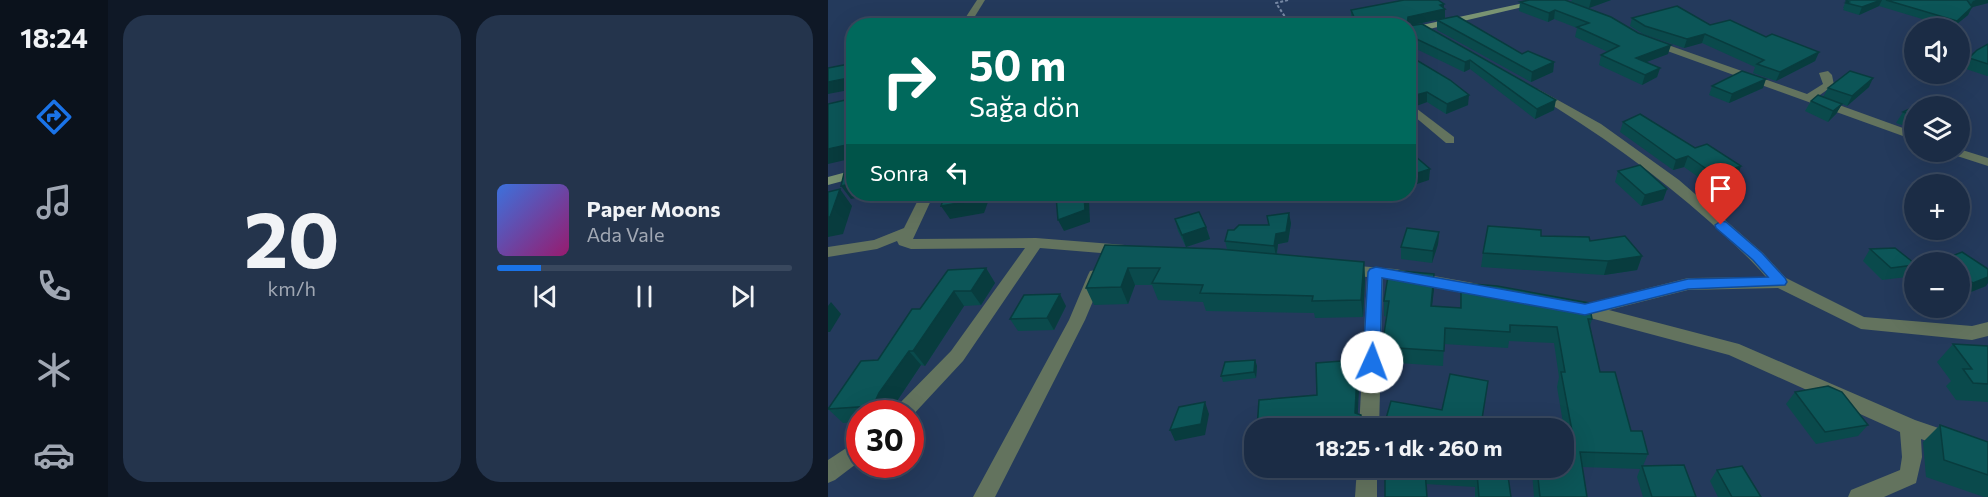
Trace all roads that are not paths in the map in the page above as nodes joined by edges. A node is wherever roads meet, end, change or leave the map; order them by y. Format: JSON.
{"nodes":[{"id":1,"x":981,"y":0,"type":"edge"},
{"id":2,"x":1554,"y":1,"type":"edge"},
{"id":3,"x":969,"y":18,"type":"edge"},
{"id":4,"x":1424,"y":28,"type":"junction"},
{"id":5,"x":1416,"y":30,"type":"edge"},
{"id":6,"x":1639,"y":38,"type":"edge"},
{"id":7,"x":1443,"y":39,"type":"edge"},
{"id":8,"x":1824,"y":73,"type":"dead end"},
{"id":9,"x":1522,"y":83,"type":"edge"},
{"id":10,"x":1808,"y":98,"type":"junction"},
{"id":11,"x":1416,"y":112,"type":"edge"},
{"id":12,"x":1904,"y":132,"type":"edge"},
{"id":13,"x":1450,"y":140,"type":"dead end"},
{"id":14,"x":1970,"y":156,"type":"edge"},
{"id":15,"x":1988,"y":162,"type":"edge"},
{"id":16,"x":846,"y":176,"type":"edge"},
{"id":17,"x":828,"y":181,"type":"edge"},
{"id":18,"x":924,"y":201,"type":"edge"},
{"id":19,"x":909,"y":231,"type":"junction"},
{"id":20,"x":1036,"y":243,"type":"junction"},
{"id":21,"x":1108,"y":248,"type":"junction"},
{"id":22,"x":828,"y":252,"type":"edge"},
{"id":23,"x":1139,"y":252,"type":"edge"},
{"id":24,"x":1328,"y":268,"type":"edge"},
{"id":25,"x":1376,"y":272,"type":"junction"},
{"id":26,"x":1780,"y":282,"type":"junction"},
{"id":27,"x":1493,"y":292,"type":"edge"},
{"id":28,"x":1551,"y":303,"type":"edge"},
{"id":29,"x":1585,"y":310,"type":"junction"},
{"id":30,"x":1988,"y":329,"type":"edge"},
{"id":31,"x":915,"y":400,"type":"edge"},
{"id":32,"x":1369,"y":418,"type":"edge"},
{"id":33,"x":1910,"y":427,"type":"junction"},
{"id":34,"x":1988,"y":454,"type":"edge"},
{"id":35,"x":846,"y":459,"type":"edge"},
{"id":36,"x":828,"y":473,"type":"edge"},
{"id":37,"x":1367,"y":478,"type":"edge"},
{"id":38,"x":984,"y":497,"type":"edge"},
{"id":39,"x":1366,"y":497,"type":"edge"},
{"id":40,"x":1859,"y":497,"type":"edge"}],
"edges":[{"from":1,"to":3,"type":"street"},
{"from":2,"to":4,"type":"street"},
{"from":4,"to":5,"type":"street"},
{"from":4,"to":7,"type":"street"},
{"from":6,"to":10,"type":"street"},
{"from":8,"to":10,"type":"street"},
{"from":9,"to":26,"type":"street"},
{"from":10,"to":12,"type":"street"},
{"from":11,"to":13,"type":"street"},
{"from":14,"to":15,"type":"street"},
{"from":16,"to":17,"type":"street"},
{"from":18,"to":19,"type":"street"},
{"from":19,"to":20,"type":"street"},
{"from":19,"to":22,"type":"street"},
{"from":20,"to":21,"type":"street"},
{"from":20,"to":31,"type":"street"},
{"from":21,"to":23,"type":"street"},
{"from":21,"to":38,"type":"street"},
{"from":24,"to":25,"type":"street"},
{"from":25,"to":27,"type":"street"},
{"from":25,"to":32,"type":"street"},
{"from":26,"to":29,"type":"street"},
{"from":26,"to":30,"type":"street"},
{"from":28,"to":29,"type":"street"},
{"from":29,"to":33,"type":"street"},
{"from":33,"to":34,"type":"street"},
{"from":33,"to":40,"type":"street"},
{"from":35,"to":36,"type":"street"},
{"from":37,"to":39,"type":"street"}]}
